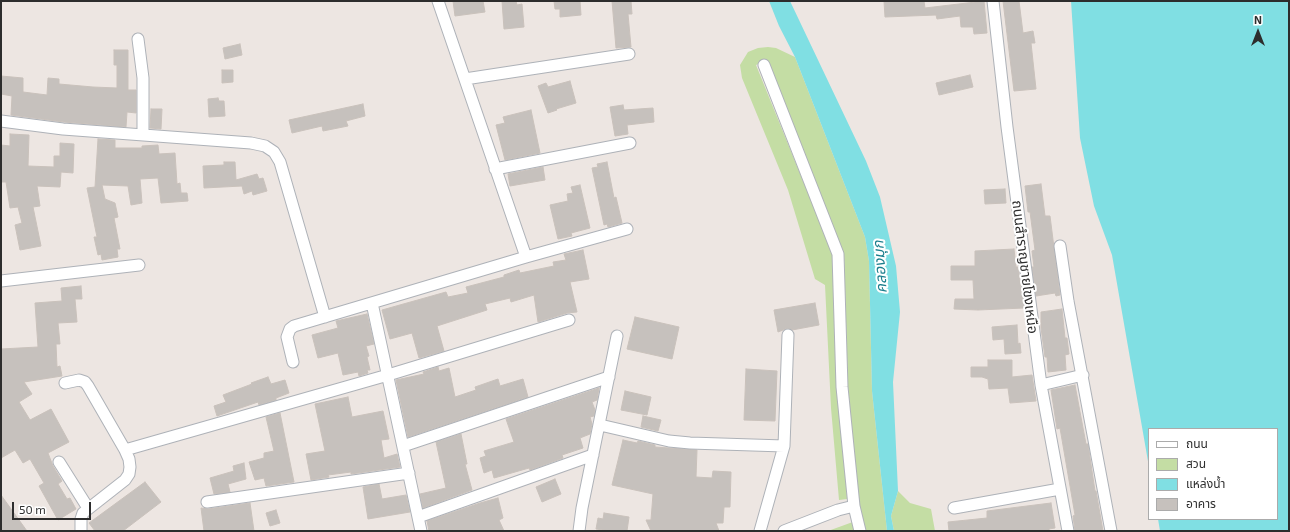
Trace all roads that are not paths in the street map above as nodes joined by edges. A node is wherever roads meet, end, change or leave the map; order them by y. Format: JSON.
{"nodes":[{"id":1,"x":438,"y":1,"type":"edge"},
{"id":2,"x":993,"y":1,"type":"edge"},
{"id":3,"x":138,"y":39,"type":"dead end"},
{"id":4,"x":629,"y":54,"type":"dead end"},
{"id":5,"x":764,"y":66,"type":"dead end"},
{"id":6,"x":464,"y":79,"type":"junction"},
{"id":7,"x":1,"y":121,"type":"edge"},
{"id":8,"x":143,"y":135,"type":"junction"},
{"id":9,"x":630,"y":143,"type":"dead end"},
{"id":10,"x":495,"y":169,"type":"junction"},
{"id":11,"x":627,"y":229,"type":"dead end"},
{"id":12,"x":1060,"y":246,"type":"dead end"},
{"id":13,"x":526,"y":256,"type":"junction"},
{"id":14,"x":139,"y":265,"type":"dead end"},
{"id":15,"x":1,"y":281,"type":"edge"},
{"id":16,"x":372,"y":303,"type":"junction"},
{"id":17,"x":325,"y":317,"type":"junction"},
{"id":18,"x":568,"y":320,"type":"dead end"},
{"id":19,"x":788,"y":335,"type":"dead end"},
{"id":20,"x":617,"y":336,"type":"dead end"},
{"id":21,"x":293,"y":362,"type":"dead end"},
{"id":22,"x":388,"y":374,"type":"junction"},
{"id":23,"x":1083,"y":375,"type":"junction"},
{"id":24,"x":609,"y":377,"type":"junction"},
{"id":25,"x":65,"y":383,"type":"dead end"},
{"id":26,"x":1041,"y":385,"type":"junction"},
{"id":27,"x":600,"y":426,"type":"junction"},
{"id":28,"x":403,"y":446,"type":"junction"},
{"id":29,"x":784,"y":446,"type":"junction"},
{"id":30,"x":125,"y":450,"type":"junction"},
{"id":31,"x":593,"y":455,"type":"junction"},
{"id":32,"x":59,"y":462,"type":"dead end"},
{"id":33,"x":409,"y":473,"type":"junction"},
{"id":34,"x":1060,"y":489,"type":"junction"},
{"id":35,"x":206,"y":502,"type":"dead end"},
{"id":36,"x":854,"y":506,"type":"junction"},
{"id":37,"x":88,"y":508,"type":"junction"},
{"id":38,"x":954,"y":508,"type":"dead end"},
{"id":39,"x":418,"y":517,"type":"junction"},
{"id":40,"x":81,"y":531,"type":"edge"},
{"id":41,"x":421,"y":531,"type":"edge"},
{"id":42,"x":579,"y":531,"type":"edge"},
{"id":43,"x":760,"y":531,"type":"edge"},
{"id":44,"x":784,"y":531,"type":"edge"},
{"id":45,"x":860,"y":531,"type":"edge"},
{"id":46,"x":1068,"y":531,"type":"edge"},
{"id":47,"x":1111,"y":531,"type":"edge"}],
"edges":[{"from":1,"to":6,"type":"street"},
{"from":2,"to":26,"type":"street","name":"ถนนสำราญชายโขงเหนือ"},
{"from":3,"to":8,"type":"street"},
{"from":4,"to":6,"type":"street"},
{"from":5,"to":36,"type":"street"},
{"from":6,"to":10,"type":"street"},
{"from":7,"to":8,"type":"street"},
{"from":8,"to":17,"type":"street"},
{"from":9,"to":10,"type":"street"},
{"from":10,"to":13,"type":"street"},
{"from":11,"to":13,"type":"street"},
{"from":12,"to":23,"type":"street"},
{"from":13,"to":16,"type":"street"},
{"from":14,"to":15,"type":"street"},
{"from":16,"to":17,"type":"street"},
{"from":16,"to":22,"type":"street"},
{"from":17,"to":21,"type":"street"},
{"from":18,"to":22,"type":"street"},
{"from":19,"to":29,"type":"street"},
{"from":20,"to":24,"type":"street"},
{"from":22,"to":28,"type":"street"},
{"from":22,"to":30,"type":"street"},
{"from":23,"to":26,"type":"street"},
{"from":23,"to":47,"type":"street"},
{"from":24,"to":27,"type":"street"},
{"from":24,"to":28,"type":"street"},
{"from":25,"to":30,"type":"street"},
{"from":26,"to":34,"type":"street","name":"ถนนสำราญชายโขงเหนือ"},
{"from":27,"to":29,"type":"street"},
{"from":27,"to":31,"type":"street"},
{"from":28,"to":33,"type":"street"},
{"from":29,"to":43,"type":"street"},
{"from":30,"to":37,"type":"street"},
{"from":31,"to":39,"type":"street"},
{"from":31,"to":42,"type":"street"},
{"from":32,"to":37,"type":"street"},
{"from":33,"to":35,"type":"street"},
{"from":33,"to":39,"type":"street"},
{"from":34,"to":38,"type":"street"},
{"from":34,"to":46,"type":"street","name":"ถนนสำราญชายโขงเหนือ"},
{"from":36,"to":44,"type":"street"},
{"from":36,"to":45,"type":"street"},
{"from":37,"to":40,"type":"street"},
{"from":39,"to":41,"type":"street"}]}
